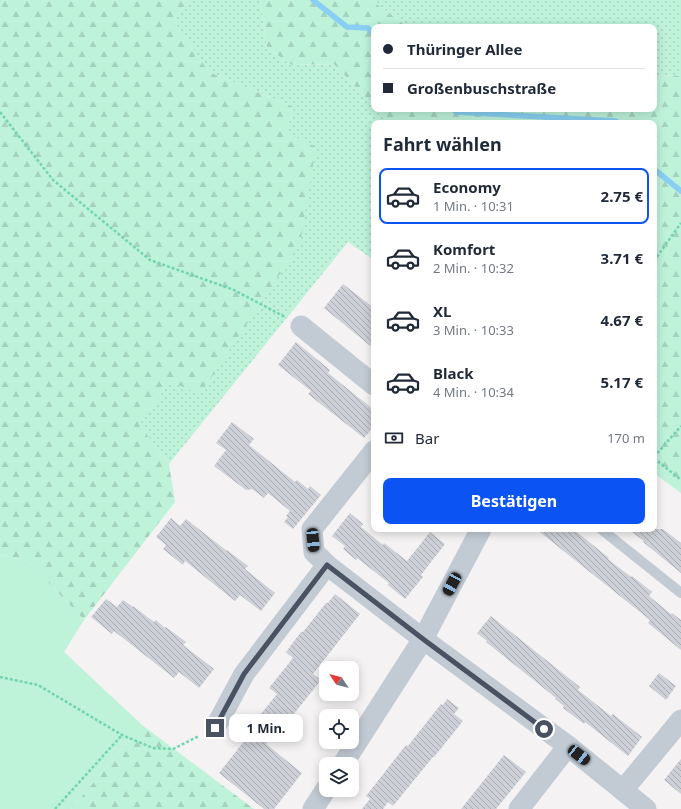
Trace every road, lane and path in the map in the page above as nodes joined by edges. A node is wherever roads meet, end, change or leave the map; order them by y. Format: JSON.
{"nodes":[{"id":1,"x":0,"y":112,"type":"edge"},
{"id":2,"x":681,"y":223,"type":"edge"},
{"id":3,"x":657,"y":257,"type":"edge"},
{"id":4,"x":302,"y":326,"type":"joint"},
{"id":5,"x":371,"y":383,"type":"edge"},
{"id":6,"x":681,"y":426,"type":"edge"},
{"id":7,"x":657,"y":454,"type":"edge"},
{"id":8,"x":371,"y":455,"type":"edge"},
{"id":9,"x":657,"y":460,"type":"edge"},
{"id":10,"x":681,"y":480,"type":"edge"},
{"id":11,"x":479,"y":532,"type":"edge"},
{"id":12,"x":605,"y":532,"type":"edge"},
{"id":13,"x":327,"y":565,"type":"junction"},
{"id":14,"x":681,"y":593,"type":"edge"},
{"id":15,"x":423,"y":639,"type":"junction"},
{"id":16,"x":0,"y":677,"type":"edge"},
{"id":17,"x":681,"y":720,"type":"edge"},
{"id":18,"x":215,"y":728,"type":"joint"},
{"id":19,"x":122,"y":735,"type":"junction"},
{"id":20,"x":568,"y":746,"type":"junction"},
{"id":21,"x":347,"y":757,"type":"edge"},
{"id":22,"x":623,"y":790,"type":"junction"},
{"id":23,"x":321,"y":797,"type":"edge"},
{"id":24,"x":55,"y":809,"type":"edge"},
{"id":25,"x":313,"y":809,"type":"edge"},
{"id":26,"x":519,"y":809,"type":"edge"},
{"id":27,"x":646,"y":809,"type":"edge"}],
"edges":[{"from":1,"to":4,"type":"path"},
{"from":2,"to":3,"type":"path"},
{"from":4,"to":5,"type":"street"},
{"from":6,"to":7,"type":"path"},
{"from":8,"to":13,"type":"street"},
{"from":9,"to":10,"type":"path"},
{"from":11,"to":15,"type":"street"},
{"from":12,"to":14,"type":"lane"},
{"from":13,"to":15,"type":"street"},
{"from":13,"to":18,"type":"street"},
{"from":15,"to":20,"type":"street"},
{"from":15,"to":21,"type":"street"},
{"from":16,"to":19,"type":"path"},
{"from":17,"to":22,"type":"street"},
{"from":18,"to":19,"type":"path"},
{"from":19,"to":24,"type":"path"},
{"from":20,"to":22,"type":"street"},
{"from":20,"to":26,"type":"street"},
{"from":22,"to":27,"type":"street"},
{"from":23,"to":25,"type":"street"}]}
